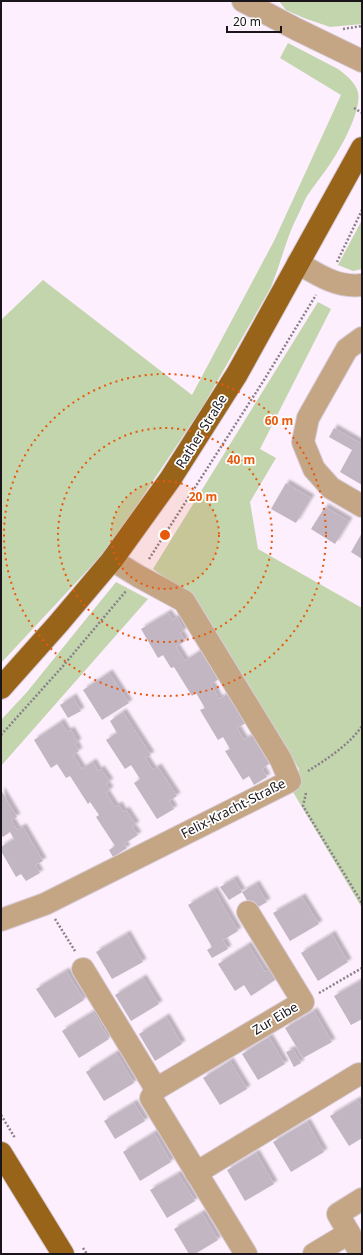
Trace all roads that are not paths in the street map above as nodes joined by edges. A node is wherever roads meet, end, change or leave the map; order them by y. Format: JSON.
{"nodes":[{"id":1,"x":253,"y":4,"type":"edge"},
{"id":2,"x":362,"y":60,"type":"edge"},
{"id":3,"x":362,"y":148,"type":"edge"},
{"id":4,"x":298,"y":263,"type":"junction"},
{"id":5,"x":362,"y":286,"type":"edge"},
{"id":6,"x":362,"y":338,"type":"edge"},
{"id":7,"x":362,"y":506,"type":"edge"},
{"id":8,"x":112,"y":560,"type":"junction"},
{"id":9,"x":1,"y":688,"type":"edge"},
{"id":10,"x":248,"y":912,"type":"dead end"},
{"id":11,"x":1,"y":920,"type":"edge"},
{"id":12,"x":83,"y":969,"type":"road end"},
{"id":13,"x":359,"y":1074,"type":"dead end"},
{"id":14,"x":156,"y":1089,"type":"junction"},
{"id":15,"x":1,"y":1153,"type":"edge"},
{"id":16,"x":196,"y":1173,"type":"junction"},
{"id":17,"x":362,"y":1199,"type":"edge"},
{"id":18,"x":349,"y":1233,"type":"junction"},
{"id":19,"x":63,"y":1254,"type":"edge"},
{"id":20,"x":246,"y":1254,"type":"edge"},
{"id":21,"x":314,"y":1254,"type":"edge"},
{"id":22,"x":361,"y":1254,"type":"edge"}],
"edges":[{"from":1,"to":2,"type":"street"},
{"from":3,"to":4,"type":"main road","name":"Rather Straße"},
{"from":4,"to":5,"type":"street"},
{"from":4,"to":8,"type":"main road","name":"Rather Straße"},
{"from":6,"to":7,"type":"street"},
{"from":8,"to":9,"type":"main road","name":"Rather Straße"},
{"from":8,"to":11,"type":"street","name":"Felix-Kracht-Straße"},
{"from":10,"to":14,"type":"street","name":"Zur Eibe"},
{"from":12,"to":14,"type":"street"},
{"from":13,"to":16,"type":"street"},
{"from":14,"to":16,"type":"street"},
{"from":15,"to":19,"type":"main road"},
{"from":16,"to":20,"type":"street"},
{"from":17,"to":18,"type":"street"},
{"from":18,"to":21,"type":"street"},
{"from":18,"to":22,"type":"street"}]}
